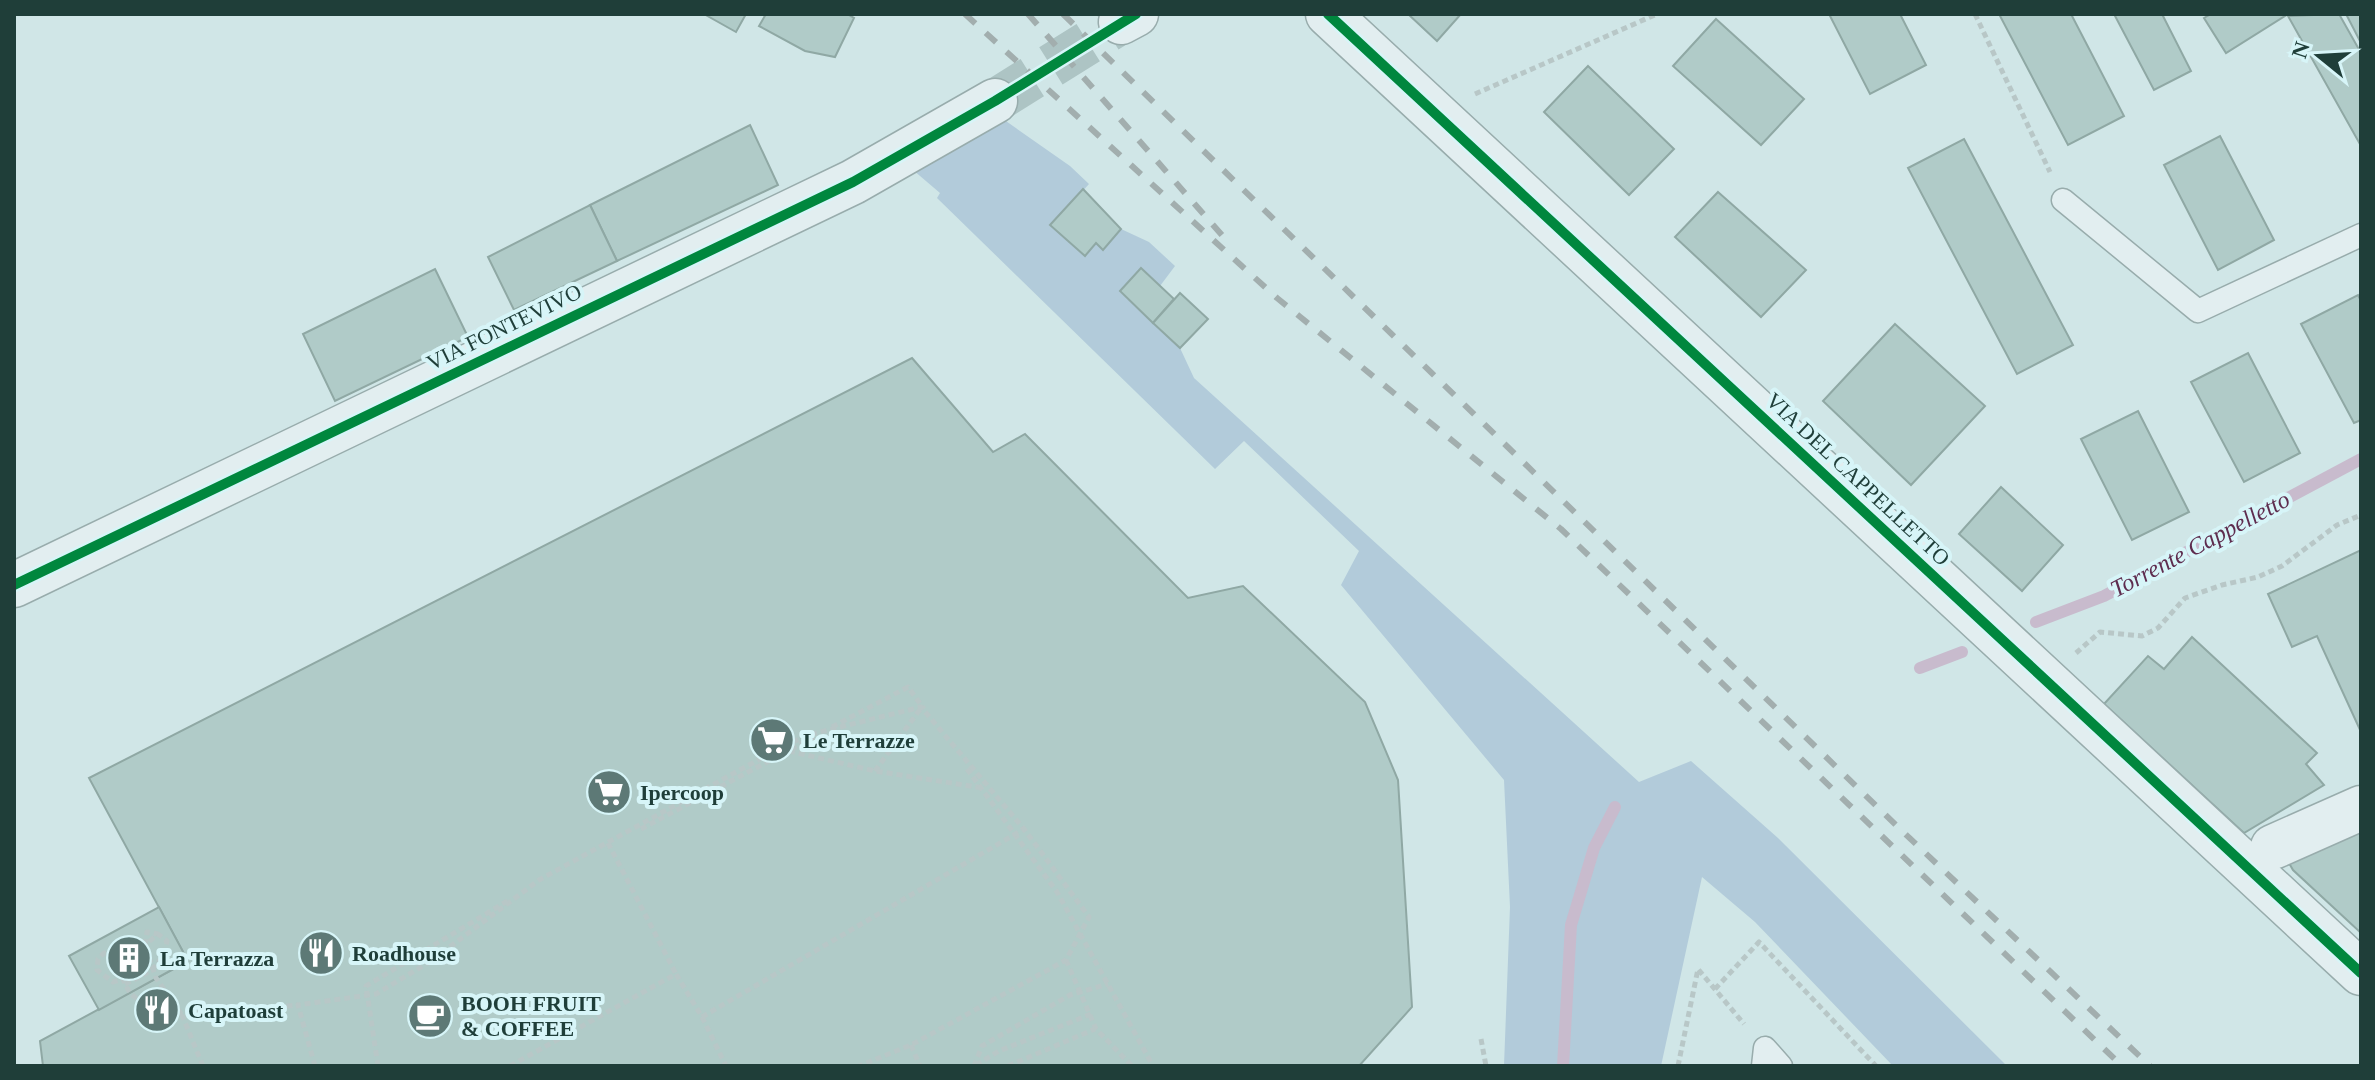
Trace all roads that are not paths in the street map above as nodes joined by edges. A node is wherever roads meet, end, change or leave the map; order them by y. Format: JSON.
{"nodes":[{"id":1,"x":1328,"y":14,"type":"edge"},
{"id":2,"x":995,"y":101,"type":"tunnel mouth"},
{"id":3,"x":2063,"y":200,"type":"road end"},
{"id":4,"x":2361,"y":235,"type":"edge"},
{"id":5,"x":17,"y":582,"type":"edge"},
{"id":6,"x":2361,"y":808,"type":"edge"},
{"id":7,"x":2273,"y":847,"type":"dead end"},
{"id":8,"x":2361,"y":973,"type":"edge"},
{"id":9,"x":1764,"y":1057,"type":"edge"},
{"id":10,"x":1781,"y":1066,"type":"edge"}],
"edges":[{"from":1,"to":8,"type":"street","name":"VIA DEL CAPPELLETTO"},
{"from":2,"to":5,"type":"street","name":"VIA FONTEVIVO"},
{"from":3,"to":4,"type":"lane"},
{"from":6,"to":7,"type":"street"},
{"from":9,"to":10,"type":"lane"}]}
